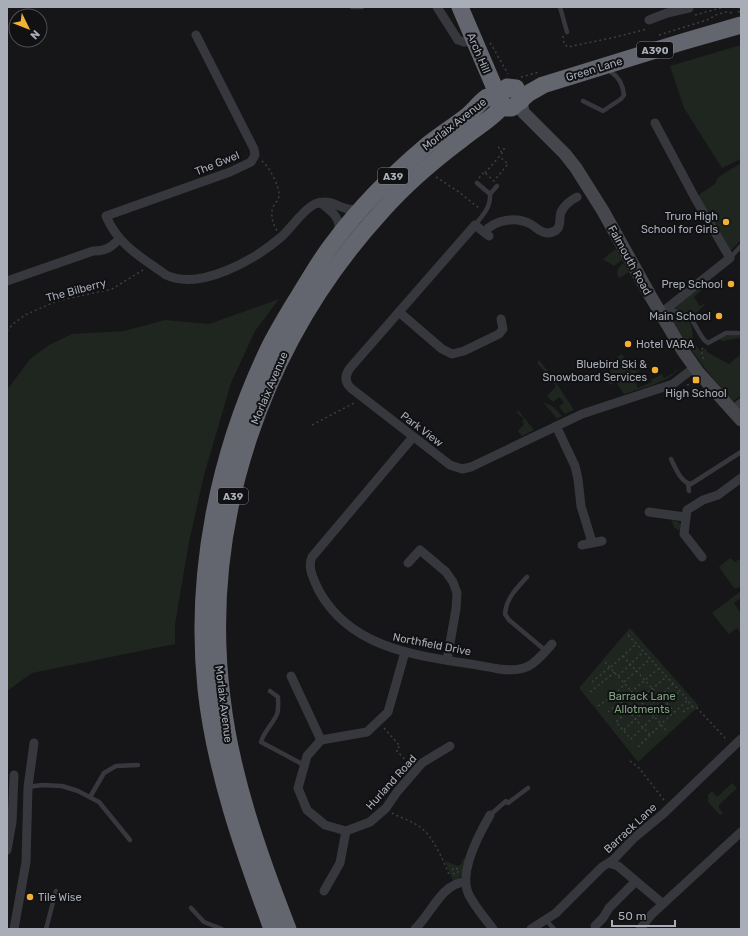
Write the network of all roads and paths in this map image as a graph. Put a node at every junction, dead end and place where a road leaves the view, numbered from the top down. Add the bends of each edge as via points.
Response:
1 (352, 7) edge
2 (362, 7) edge
3 (437, 7) edge
4 (460, 7) edge
5 (560, 7) edge
6 (739, 7) edge
7 (691, 8) edge
8 (666, 10) edge
9 (649, 20) dead end
10 (741, 25) edge
11 (567, 32) joint
12 (196, 35) dead end
13 (658, 35) dead end
14 (474, 41) junction
15 (568, 47) dead end
16 (610, 65) junction
17 (542, 72) dead end
18 (511, 76) dead end
19 (518, 77) dead end
20 (498, 98) junction
21 (521, 100) junction
22 (583, 101) dead end
23 (655, 123) dead end
24 (498, 147) dead end
25 (504, 147) dead end
26 (500, 155) junction
27 (259, 164) dead end
28 (485, 173) junction
29 (435, 177) dead end
30 (478, 181) joint
31 (497, 186) dead end
32 (490, 194) junction
33 (577, 197) dead end
34 (321, 203) junction
35 (365, 204) junction
36 (485, 213) junction
37 (475, 225) junction
38 (281, 236) junction
39 (119, 239) junction
40 (334, 241) junction
41 (741, 246) edge
42 (741, 254) edge
43 (732, 255) junction
44 (151, 264) junction
45 (7, 281) edge
46 (664, 310) junction
47 (399, 312) junction
48 (501, 319) dead end
49 (7, 331) edge
50 (738, 333) dead end
51 (706, 343) junction
52 (699, 364) junction
53 (699, 382) dead end
54 (681, 386) dead end
55 (363, 398) junction
56 (738, 411) edge
57 (414, 415) dead end
58 (312, 425) dead end
59 (407, 426) dead end
60 (556, 426) junction
61 (413, 437) junction
62 (741, 452) edge
63 (670, 459) dead end
64 (741, 478) edge
65 (688, 484) junction
66 (689, 491) dead end
67 (649, 512) dead end
68 (685, 517) junction
69 (602, 541) dead end
70 (592, 542) junction
71 (582, 545) dead end
72 (702, 557) dead end
73 (408, 563) dead end
74 (527, 577) dead end
75 (628, 636) dead end
76 (636, 644) junction
77 (549, 647) joint
78 (405, 652) junction
79 (644, 652) junction
80 (623, 656) junction
81 (650, 659) junction
82 (447, 660) junction
83 (605, 662) dead end
84 (631, 664) junction
85 (610, 667) junction
86 (659, 669) junction
87 (637, 671) junction
88 (615, 672) junction
89 (291, 676) dead end
90 (618, 676) junction
91 (666, 677) junction
92 (645, 680) junction
93 (592, 682) dead end
94 (625, 683) junction
95 (673, 684) junction
96 (653, 688) junction
97 (270, 691) dead end
98 (632, 691) junction
99 (680, 691) junction
100 (590, 692) dead end
101 (614, 695) junction
102 (659, 696) junction
103 (640, 700) junction
104 (620, 701) junction
105 (688, 701) junction
106 (667, 704) junction
107 (598, 706) dead end
108 (692, 706) junction
109 (647, 708) junction
110 (628, 710) junction
111 (608, 712) dead end
112 (675, 712) junction
113 (683, 712) dead end
114 (654, 717) junction
115 (635, 719) junction
116 (378, 722) junction
117 (661, 724) junction
118 (643, 728) junction
119 (624, 730) junction
120 (667, 731) dead end
121 (650, 736) junction
122 (741, 739) edge
123 (321, 740) junction
124 (34, 743) dead end
125 (450, 746) dead end
126 (733, 746) junction
127 (638, 747) dead end
128 (630, 761) dead end
129 (138, 765) dead end
130 (304, 765) junction
131 (415, 771) junction
132 (10, 774) edge
133 (28, 787) junction
134 (528, 788) dead end
135 (90, 797) junction
136 (670, 807) junction
137 (386, 808) junction
138 (490, 815) joint
139 (9, 824) edge
140 (346, 831) junction
141 (741, 832) edge
142 (130, 840) dead end
143 (7, 850) edge
144 (609, 863) junction
145 (465, 882) junction
146 (635, 882) junction
147 (454, 884) junction
148 (56, 891) dead end
149 (324, 891) dead end
150 (262, 902) junction
151 (663, 904) junction
152 (191, 908) dead end
153 (546, 920) junction
154 (595, 926) dead end
155 (14, 929) edge
156 (46, 929) edge
157 (222, 929) edge
158 (268, 929) edge
159 (272, 929) edge
160 (288, 929) edge
161 (415, 929) edge
162 (493, 929) edge
163 (531, 929) edge
164 (554, 929) edge
165 (640, 929) edge

1 - 2 lane
3 - 14 street via 458,40
4 - 14 highway, Arch Hill
5 - 11 lane
6 - 13 path via 740,11 718,14 707,20
7 - 8 street
8 - 9 street
10 - 16 highway, Green Lane / A390
11 - 15 path via 562,33 564,44
12 - 39 street, The Gwel via 255,155 251,162 230,172 106,216
14 - 18 path via 486,39
14 - 20 highway, Arch Hill
16 - 21 highway, Green Lane / A390 via 542,85
16 - 22 lane via 611,72 617,76 624,90 624,95 602,111
17 - 19 path
20 - 21 highway via 507,87 516,88
20 - 35 highway, Morlaix Avenue / A39 via 484,99 421,151
20 - 160 highway, Morlaix Avenue / A39 via 498,111 408,184 368,227 331,273 302,319 276,370 249,436 236,479 218,595 222,697 240,789
21 - 46 street, Falmouth Road via 523,112 576,168
23 - 43 street via 695,198
24 - 26 path
25 - 26 path
26 - 28 path
26 - 28 path via 508,164 494,181
27 - 38 path via 261,161 267,165 278,190 272,216 276,230
28 - 30 path
29 - 36 path
30 - 32 lane
31 - 32 lane
32 - 36 lane
33 - 37 street via 562,210 560,224 548,233 527,222 511,220 493,224 487,234
34 - 35 street via 332,202 351,210 361,208
34 - 38 street, The Gwel via 313,205
34 - 40 street via 338,220 339,232
35 - 40 highway, Morlaix Avenue / A39
36 - 37 lane
37 - 47 street, Park View
38 - 44 street, The Gwel via 241,264 216,275 187,280 174,279
39 - 44 street, The Gwel
39 - 45 street via 103,251 93,251
40 - 150 highway, Morlaix Avenue / A39 via 268,350 248,397 218,494 205,581 204,664 216,748 229,802
41 - 43 lane
42 - 43 lane
43 - 46 street
44 - 49 path, The Bilberry via 112,289 57,301 25,315
46 - 51 lane via 690,318
46 - 52 street, Falmouth Road via 683,351
47 - 48 street via 442,349 452,354 499,334 503,329
47 - 55 street, Park View via 346,373 348,385
50 - 51 lane via 726,333
51 - 52 path via 701,350
52 - 56 street, Falmouth Road
52 - 60 street, Park View via 673,384 582,414
53 - 54 path
55 - 58 path
55 - 61 street, Park View
57 - 59 path
60 - 61 street, Park View via 462,470 450,465
60 - 70 street via 575,466 580,506
61 - 78 street, Northfield Drive via 317,549 310,564 321,594 342,619 370,640
62 - 65 lane
63 - 65 lane
64 - 68 street via 718,495 703,500 687,510
65 - 66 lane
67 - 68 street
68 - 72 street via 684,534
69 - 70 street
70 - 71 street
73 - 82 street via 420,550 446,572 455,588 457,604
74 - 77 lane via 506,603 505,614 509,620
75 - 76 path
76 - 79 path
76 - 80 path
77 - 82 street, Northfield Drive via 529,666 514,671
78 - 82 street, Northfield Drive
78 - 116 street via 388,712
79 - 81 path
79 - 84 path
80 - 84 path
80 - 85 path
81 - 86 path
81 - 87 path
83 - 85 path
84 - 87 path
84 - 90 path
85 - 88 path
85 - 93 path
86 - 91 path
86 - 92 path
87 - 92 path
87 - 94 path
88 - 90 path
88 - 100 path
89 - 123 street
90 - 94 path
91 - 95 path
91 - 96 path
92 - 96 path
92 - 98 path
94 - 98 path
94 - 101 path
95 - 99 path
95 - 102 path
96 - 102 path
96 - 103 path
97 - 130 lane via 278,698 278,712 263,734 261,742
98 - 103 path
98 - 104 path
99 - 105 path
99 - 106 path
101 - 104 path
101 - 107 path
102 - 109 path
103 - 109 path
103 - 110 path
104 - 110 path
104 - 111 path
105 - 108 path
105 - 112 path
106 - 112 path
106 - 114 path
108 - 113 path
108 - 126 path via 699,710
109 - 114 path
109 - 115 path
110 - 115 path
110 - 119 path via 616,722
112 - 117 path
114 - 117 path
114 - 118 path
115 - 118 path
115 - 119 path
116 - 123 street via 367,732
116 - 131 path via 400,746 396,750
117 - 120 path
117 - 121 path
118 - 119 path via 631,739
118 - 121 path
121 - 127 path
122 - 126 street, Barrack Lane
123 - 130 street via 307,756
124 - 133 street
125 - 131 street, Hurland Road via 422,763
126 - 136 street, Barrack Lane
128 - 136 path via 639,768
129 - 135 lane via 116,766 104,773
130 - 140 street via 298,788 307,810 325,825
131 - 137 street, Hurland Road
132 - 139 street
133 - 135 lane via 62,786
133 - 155 street via 26,862
134 - 138 lane via 508,803 506,801
135 - 142 lane via 99,802
136 - 144 street, Barrack Lane via 635,836
137 - 140 street, Hurland Road via 370,822
137 - 147 path via 423,829 441,855
138 - 145 street via 469,860
139 - 143 street
140 - 149 street via 340,863
141 - 151 street
144 - 146 street via 618,866
144 - 153 street, Barrack Lane
145 - 147 street
145 - 162 street via 471,899
146 - 151 street
146 - 154 street
147 - 161 street via 445,890
148 - 156 lane
150 - 158 street
150 - 159 highway, Morlaix Avenue / A39
151 - 165 street
152 - 157 lane via 204,922
153 - 163 street, Barrack Lane
153 - 164 lane

